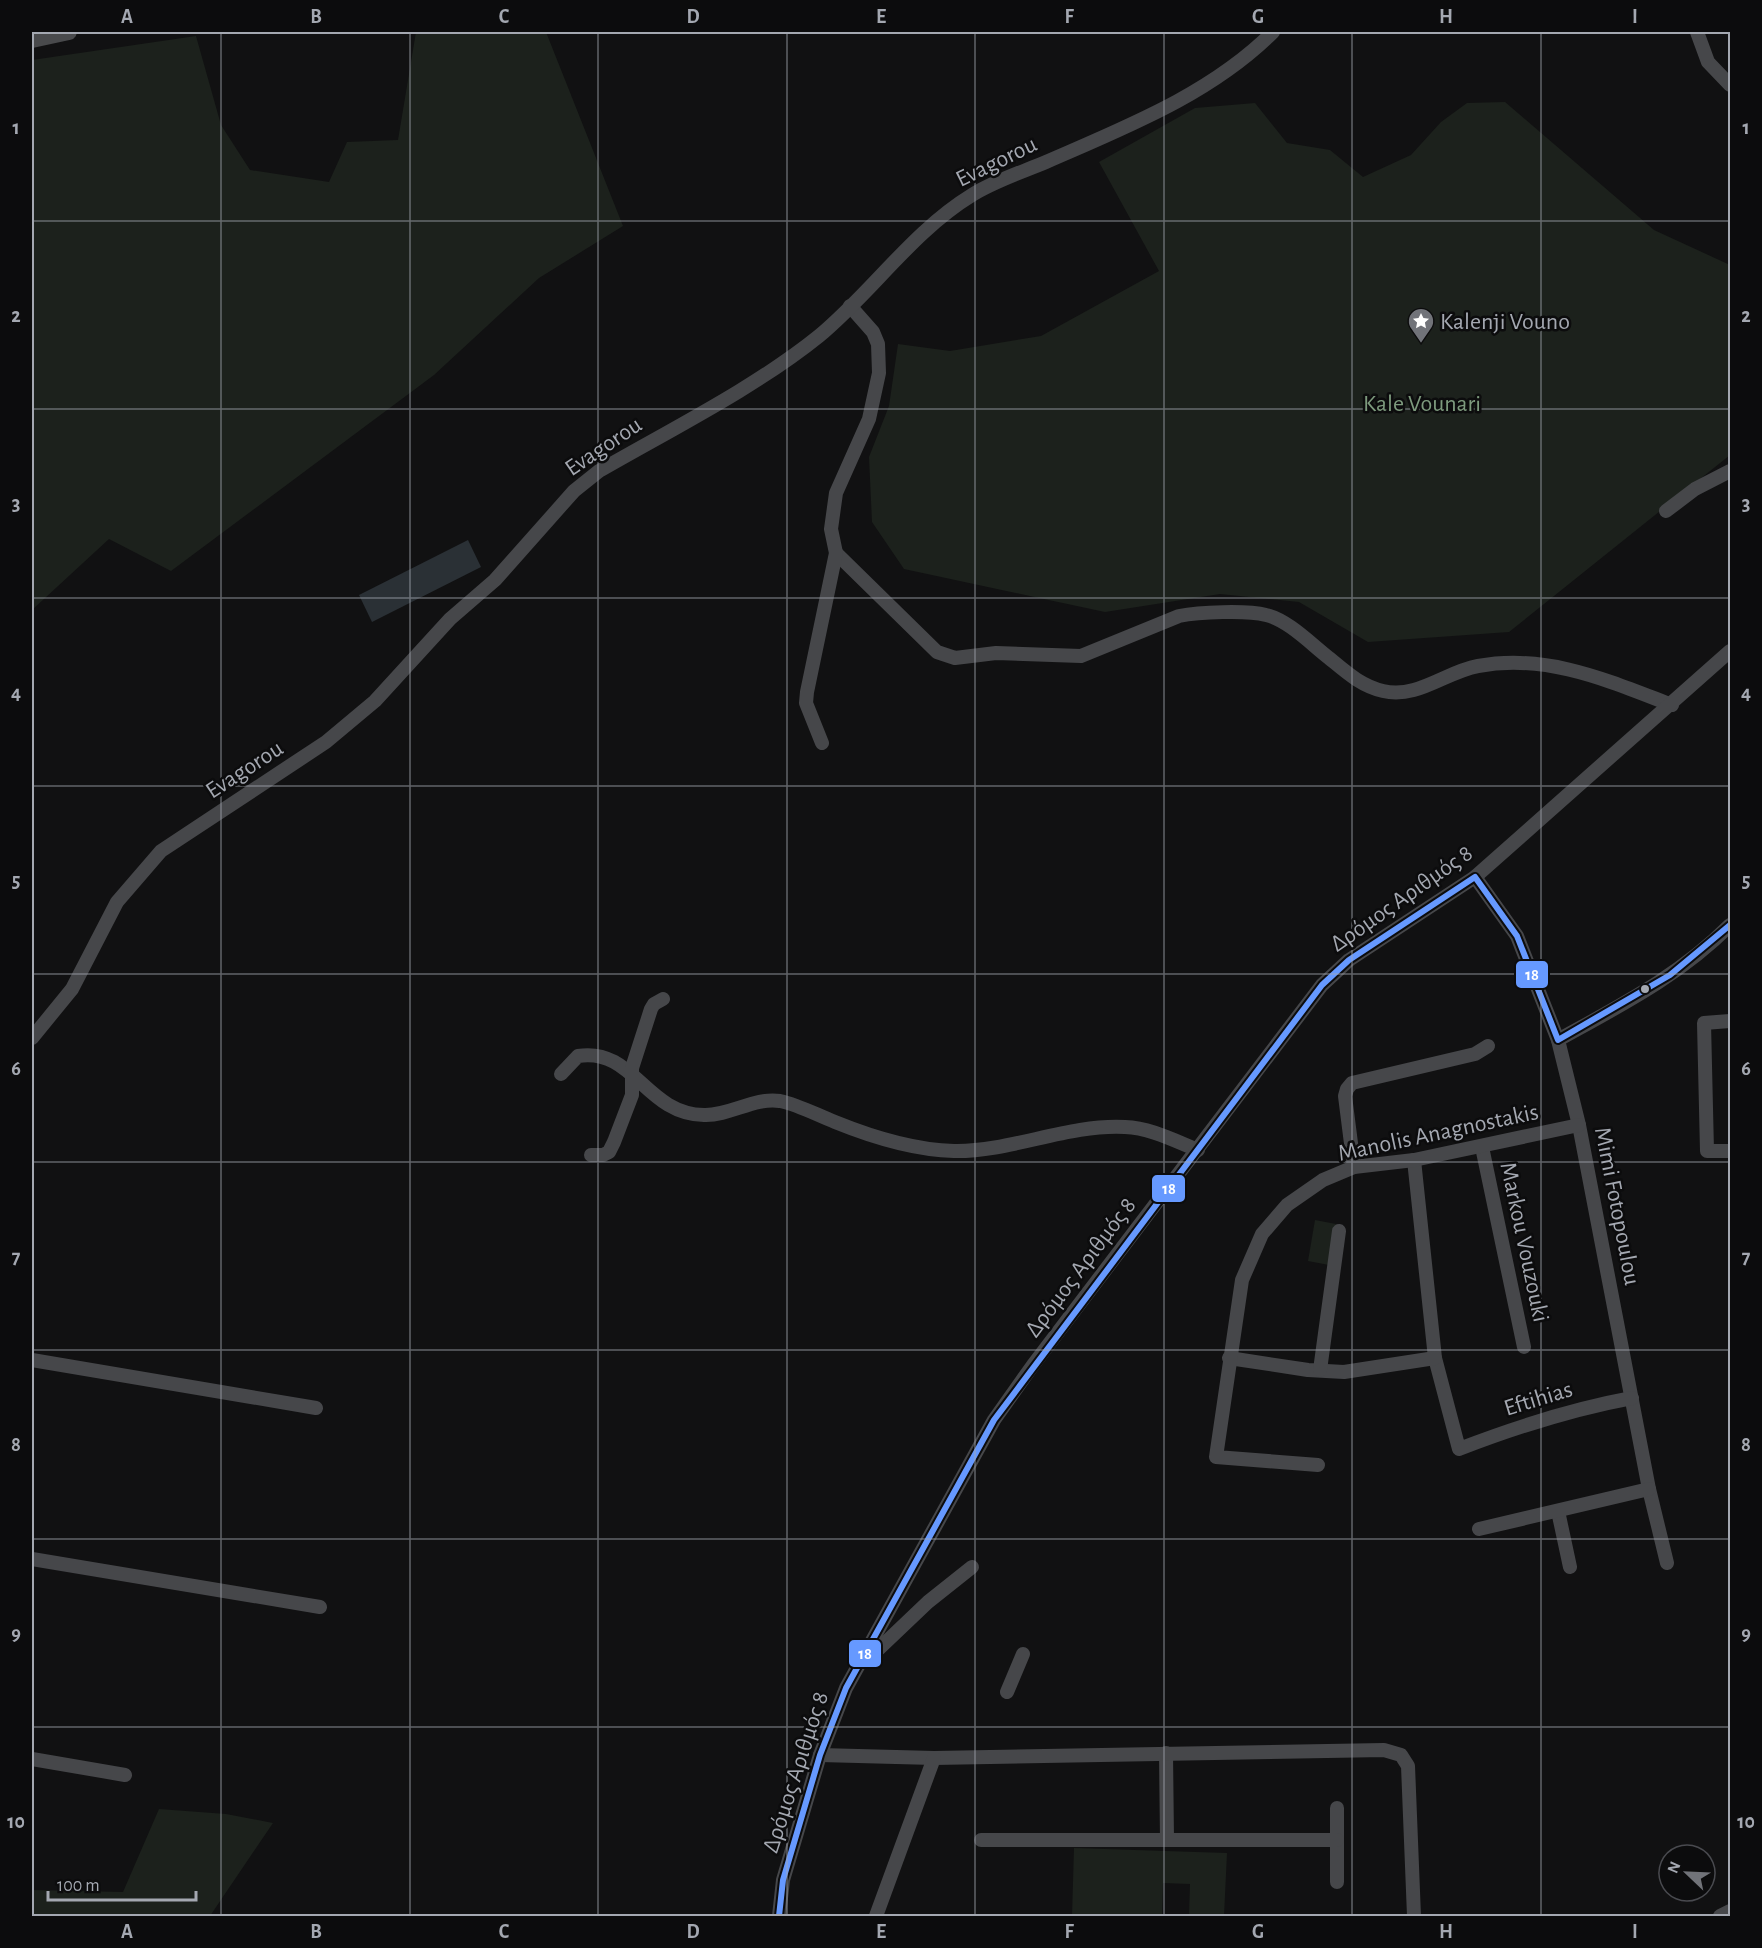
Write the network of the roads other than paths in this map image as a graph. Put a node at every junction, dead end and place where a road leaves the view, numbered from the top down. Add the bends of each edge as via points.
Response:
1 (69, 32) edge
2 (1273, 32) edge
3 (1697, 32) edge
4 (32, 40) edge
5 (1731, 85) edge
6 (849, 306) junction
7 (1729, 475) edge
8 (1666, 511) dead end
9 (836, 553) junction
10 (1731, 651) edge
11 (1672, 705) junction
12 (822, 743) dead end
13 (1475, 877) junction
14 (1731, 925) edge
15 (663, 999) dead end
16 (1731, 1021) edge
17 (32, 1038) edge
18 (1558, 1040) junction
19 (1488, 1046) dead end
20 (632, 1073) junction
21 (561, 1074) dead end
22 (1579, 1125) junction
23 (1482, 1146) junction
24 (1198, 1150) junction
25 (1731, 1151) edge
26 (591, 1155) dead end
27 (1414, 1160) junction
28 (1354, 1167) junction
29 (1339, 1231) dead end
30 (1524, 1347) dead end
31 (1229, 1358) junction
32 (1435, 1358) junction
33 (32, 1360) edge
34 (1320, 1370) junction
35 (1632, 1398) junction
36 (316, 1408) dead end
37 (1318, 1466) dead end
38 (1649, 1490) junction
39 (1558, 1511) junction
40 (1479, 1529) dead end
41 (32, 1559) edge
42 (1666, 1563) dead end
43 (972, 1567) dead end
44 (1570, 1567) dead end
45 (320, 1607) dead end
46 (1023, 1654) dead end
47 (859, 1664) junction
48 (1008, 1692) dead end
49 (1166, 1753) junction
50 (820, 1755) junction
51 (934, 1758) junction
52 (32, 1759) edge
53 (124, 1774) dead end
54 (1337, 1808) dead end
55 (1167, 1839) junction
56 (981, 1840) dead end
57 (1337, 1840) junction
58 (1337, 1882) dead end
59 (1731, 1911) edge
60 (779, 1917) edge
61 (876, 1917) edge
62 (1414, 1917) edge
63 (1720, 1917) edge

1 - 4 main road
2 - 6 street, Evagorou via 1211,81 1148,117 973,194 941,217
3 - 5 street via 1708,62
6 - 9 street via 873,332 878,344 879,373 869,418 836,493 831,529
6 - 17 street, Evagorou via 820,335 776,368 599,471 574,491 495,580 450,619 375,701 326,742 160,851 117,902 72,989
7 - 8 street via 1695,489
9 - 11 street via 937,652 948,658 996,653 1080,656 1179,616 1265,614 1307,640 1356,680 1397,694 1476,666 1551,664 1573,668
9 - 12 street via 806,702
10 - 11 street, Δρόμος Αριθμός 8
11 - 13 street, Δρόμος Αριθμός 8
13 - 18 street, Mimi Fotopoulou via 1517,936
13 - 24 street, Δρόμος Αριθμός 8 via 1349,960 1322,985
14 - 18 street via 1655,987
15 - 20 street via 651,1010
16 - 25 street via 1704,1023 1707,1151
18 - 22 street, Mimi Fotopoulou
19 - 28 street via 1475,1054 1352,1083 1345,1096
20 - 21 street via 621,1064 586,1055 578,1056
20 - 24 street via 653,1096 687,1113 721,1114 755,1103 777,1101 874,1136 933,1149 975,1150 1090,1128 1125,1127 1154,1132
20 - 26 street via 632,1095 609,1152
22 - 23 street, Manolis Anagnostakis
22 - 35 street, Mimi Fotopoulou
23 - 27 street, Manolis Anagnostakis
23 - 30 street, Markou Vouzouki
24 - 47 street, Δρόμος Αριθμός 8 via 994,1420
27 - 28 street, Manolis Anagnostakis
27 - 32 street
28 - 31 street, Manolis Anagnostakis via 1323,1180 1287,1205 1262,1234 1242,1280
29 - 34 street
31 - 34 street
31 - 37 street, Manolis Anagnostakis via 1216,1456
32 - 34 street via 1344,1372
32 - 35 street, Eftihias via 1459,1449 1526,1423
33 - 36 street
35 - 38 street, Mimi Fotopoulou
38 - 39 street
38 - 42 street, Mimi Fotopoulou
39 - 40 street
39 - 44 street
41 - 45 street
43 - 47 street
46 - 48 street
47 - 50 street, Δρόμος Αριθμός 8
49 - 51 street
49 - 55 street
49 - 62 street via 1384,1750 1401,1755 1408,1766
50 - 51 street
50 - 60 street, Δρόμος Αριθμός 8 via 783,1880
51 - 61 street
52 - 53 street
54 - 57 street
55 - 56 street
55 - 57 street
57 - 58 street
59 - 63 street

